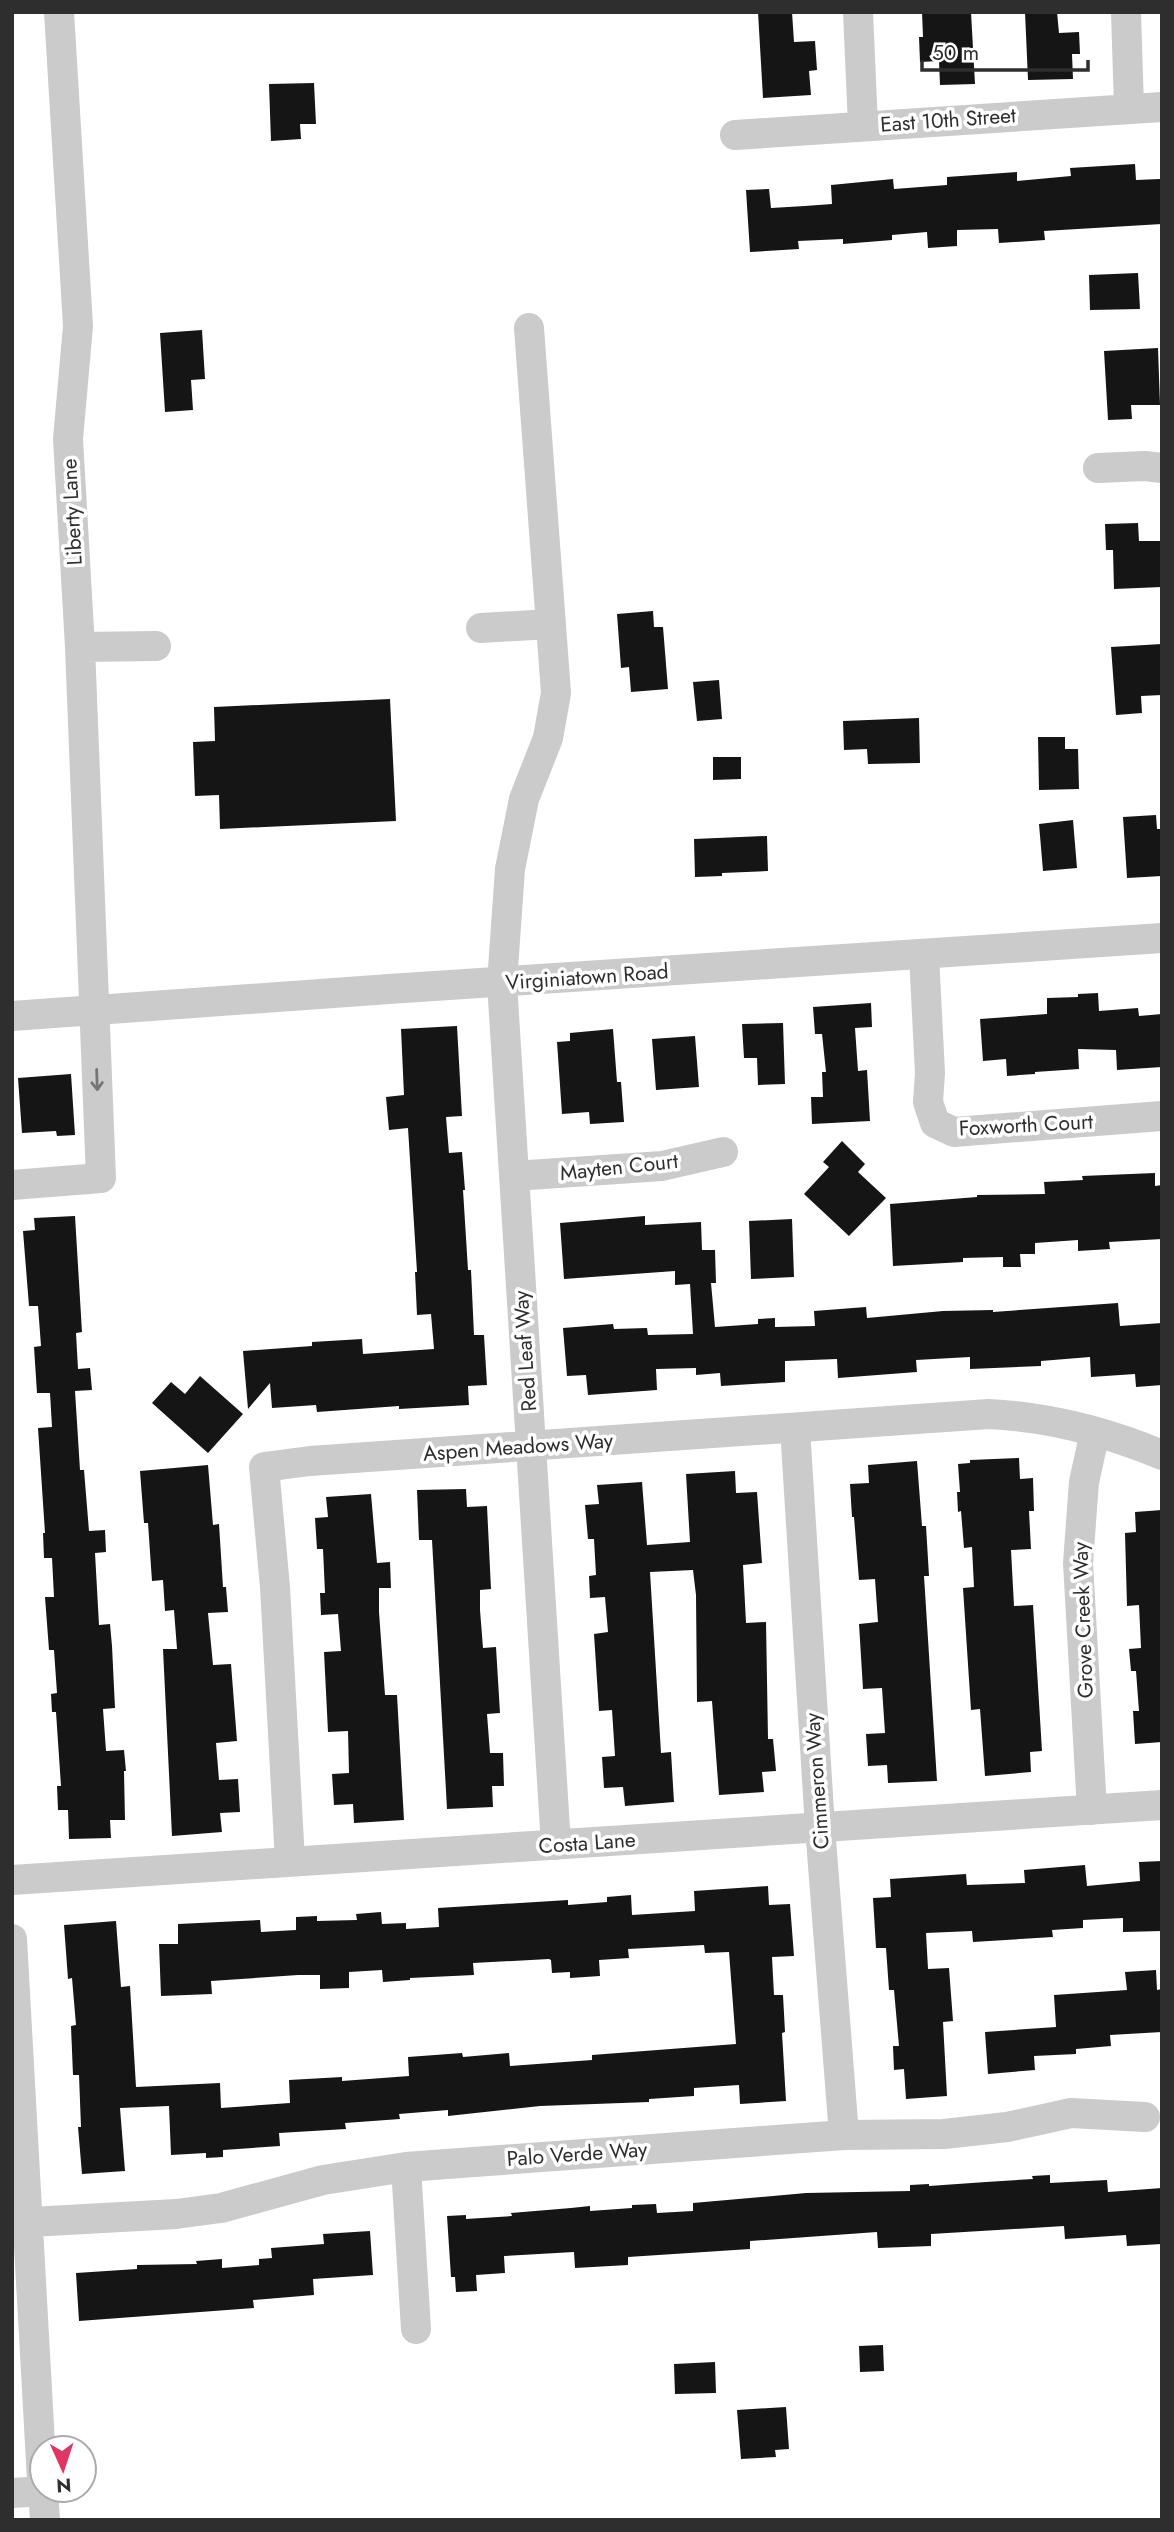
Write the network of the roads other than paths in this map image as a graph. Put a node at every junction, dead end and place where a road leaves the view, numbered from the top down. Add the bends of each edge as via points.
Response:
1 (59, 12) edge
2 (858, 12) edge
3 (1126, 12) edge
4 (1162, 107) edge
5 (1129, 108) junction
6 (863, 126) junction
7 (735, 135) dead end
8 (529, 328) dead end
9 (1098, 468) dead end
10 (1162, 468) edge
11 (551, 624) junction
12 (481, 628) dead end
13 (156, 646) dead end
14 (80, 647) junction
15 (1162, 938) edge
16 (924, 955) junction
17 (502, 983) junction
18 (95, 1011) junction
19 (12, 1016) edge
20 (1162, 1116) edge
21 (723, 1152) dead end
22 (514, 1176) junction
23 (12, 1185) edge
24 (795, 1428) junction
25 (1096, 1432) junction
26 (531, 1447) junction
27 (1162, 1455) edge
28 (1162, 1805) edge
29 (1092, 1810) junction
30 (820, 1828) junction
31 (556, 1845) junction
32 (290, 1861) junction
33 (12, 1880) edge
34 (12, 1939) edge
35 (1145, 2117) dead end
36 (844, 2135) junction
37 (406, 2167) junction
38 (20, 2222) edge
39 (416, 2329) dead end
40 (38, 2434) edge

1 - 14 street, Liberty Lane via 78,326 68,439
2 - 6 street
3 - 5 street
4 - 5 street, East 10th Street
5 - 6 street, East 10th Street
6 - 7 street, East 10th Street
8 - 11 street, Red Leaf Way
9 - 10 street
11 - 12 street
11 - 17 street, Red Leaf Way via 556,693 548,738 524,799 510,869
13 - 14 street
14 - 18 street, Liberty Lane
15 - 16 street, Virginiatown Road
16 - 17 street, Virginiatown Road
16 - 20 street, Foxworth Court via 928,1102 935,1123 954,1132
17 - 18 street, Virginiatown Road
17 - 22 street, Red Leaf Way
18 - 19 street, Virginiatown Road
18 -> 23 street, Liberty Lane via 101,1178
21 - 22 street, Mayten Court via 662,1166
22 - 26 street, Red Leaf Way
24 - 25 street, Aspen Meadows Way via 989,1414 1023,1415
24 - 26 street, Aspen Meadows Way
24 - 30 street, Cimmeron Way
25 - 27 street, Aspen Meadows Way
25 - 29 street, Grove Creek Way via 1082,1493 1078,1563
26 - 31 street, Red Leaf Way
26 - 32 street, Aspen Meadows Way via 264,1467
28 - 29 street, Costa Lane
29 - 30 street, Costa Lane
30 - 31 street, Costa Lane
30 - 36 street, Cimmeron Way
31 - 32 street, Costa Lane
32 - 33 street, Costa Lane
34 - 38 street
35 - 36 street, Palo Verde Way via 1071,2113 944,2134
36 - 37 street, Palo Verde Way
37 - 38 street, Palo Verde Way via 323,2179 221,2208
37 - 39 street
38 - 40 street

